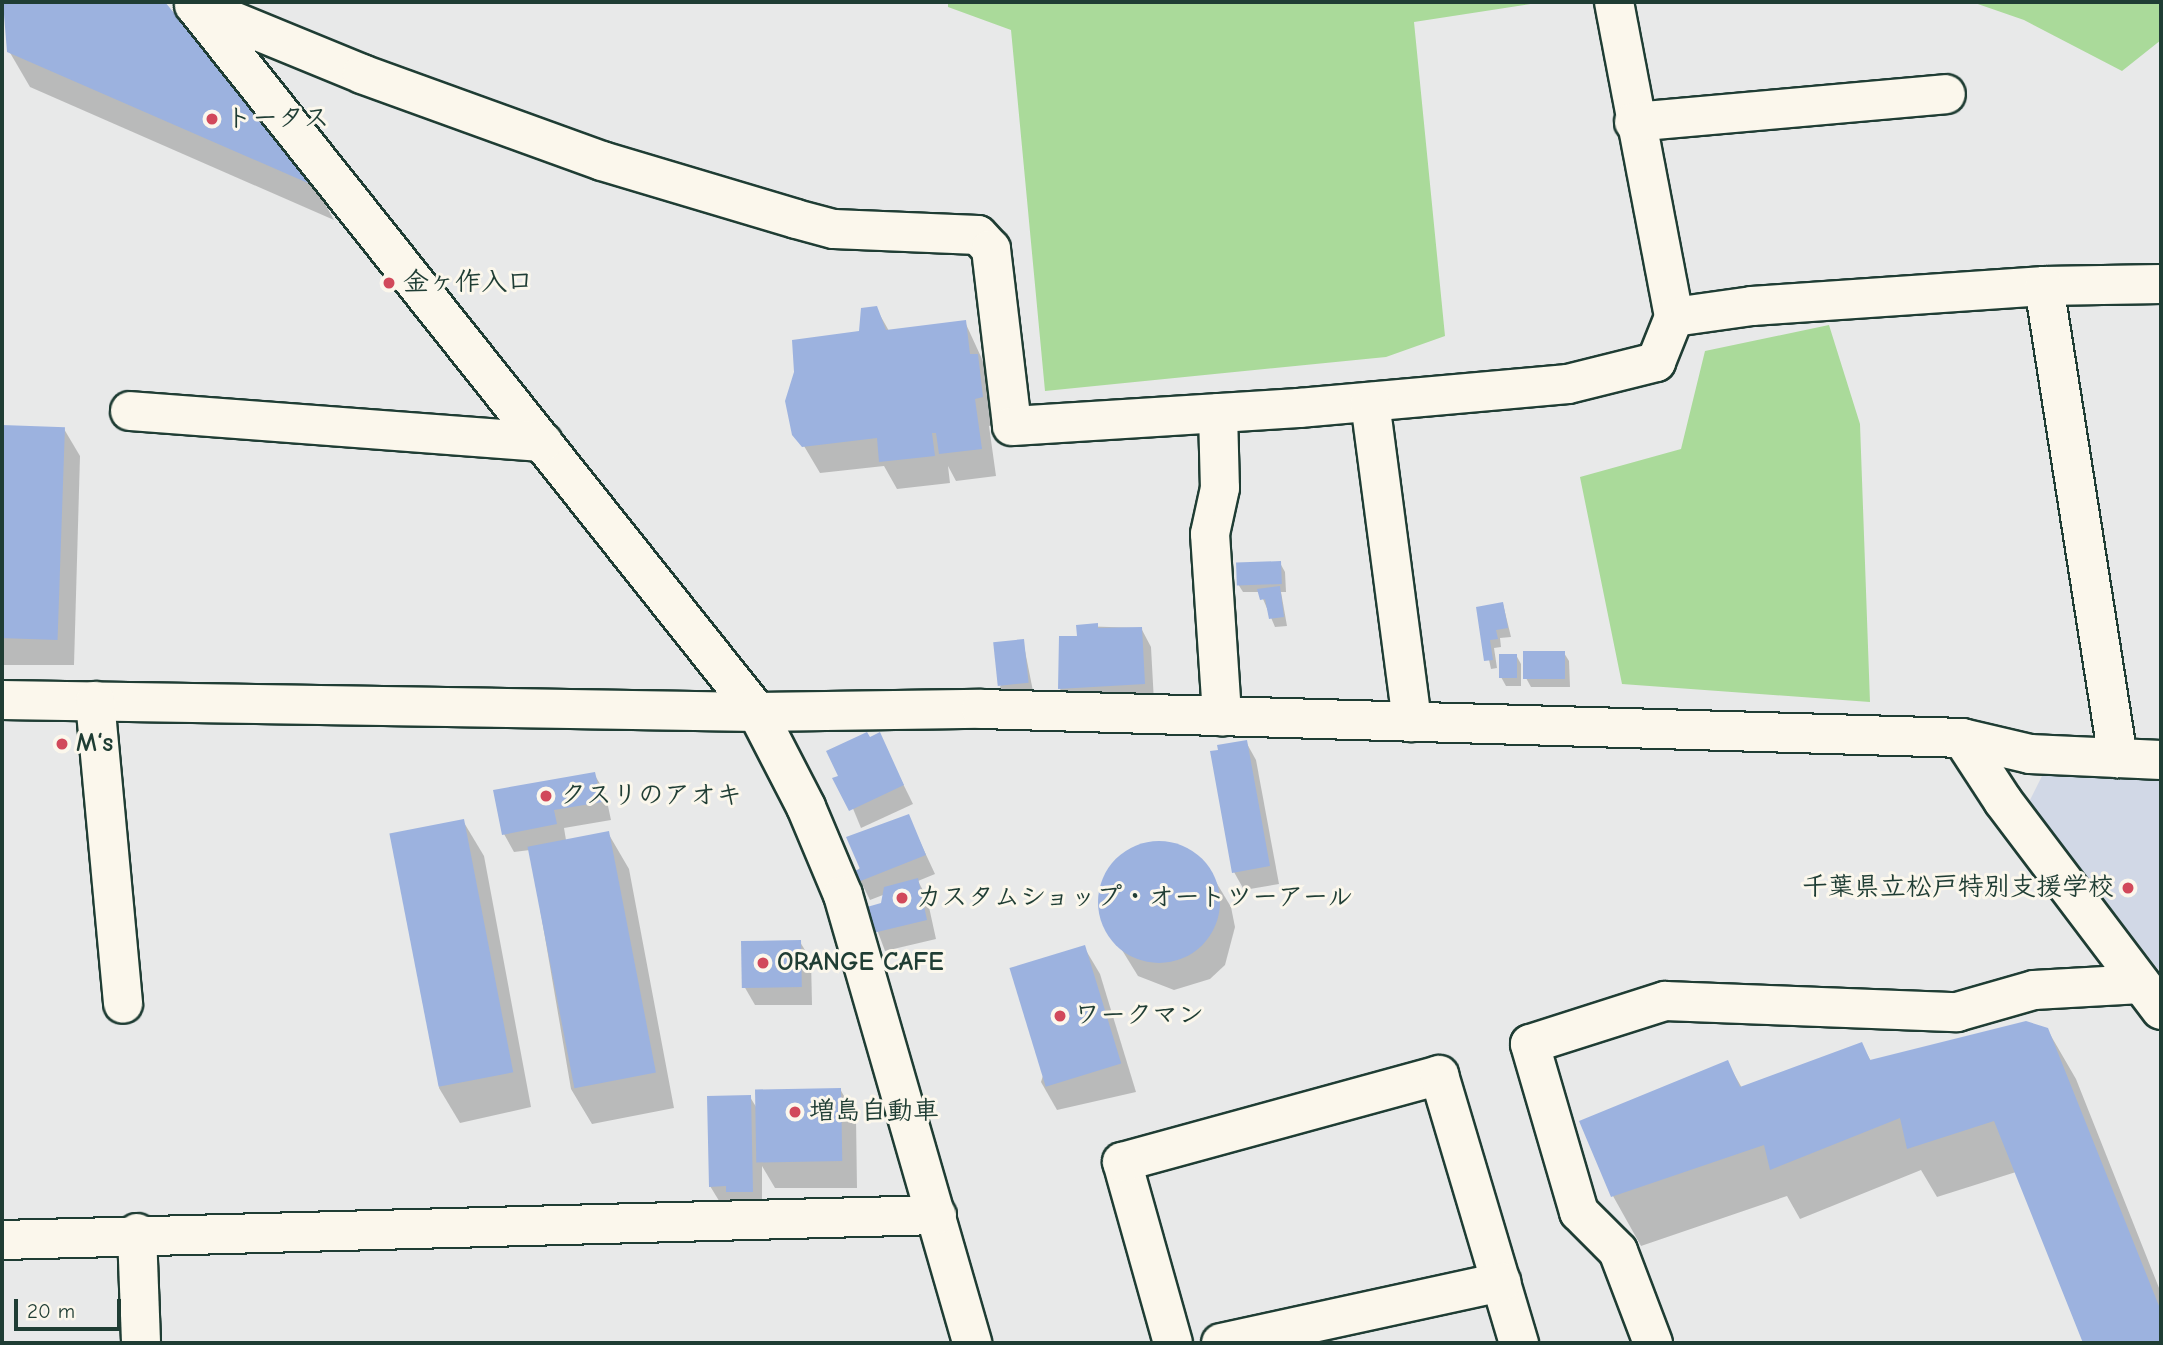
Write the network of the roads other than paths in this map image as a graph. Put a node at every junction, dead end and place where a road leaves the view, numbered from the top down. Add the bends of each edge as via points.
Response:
1 (1614, 2) edge
2 (193, 3) edge
3 (1946, 94) dead end
4 (1634, 122) junction
5 (2161, 284) edge
6 (2044, 286) junction
7 (1674, 317) junction
8 (1370, 402) junction
9 (130, 411) dead end
10 (1218, 413) junction
11 (543, 442) junction
12 (2, 700) edge
13 (95, 701) junction
14 (757, 712) junction
15 (1222, 717) junction
16 (1412, 722) junction
17 (1962, 738) junction
18 (2118, 758) junction
19 (2161, 760) edge
20 (2151, 997) edge
21 (123, 1004) dead end
22 (937, 1215) junction
23 (137, 1233) junction
24 (2, 1240) edge
25 (1501, 1282) junction
26 (141, 1343) edge
27 (972, 1343) edge
28 (1172, 1343) edge
29 (1221, 1343) edge
30 (1520, 1343) edge
31 (1653, 1343) edge

1 - 4 street
2 - 10 street via 362,74 603,161 796,219 834,229 978,235 991,249 1012,426
2 - 11 street
3 - 4 street
4 - 7 street
5 - 6 street
6 - 7 street via 1752,306
6 - 18 street
7 - 8 street via 1657,362 1568,384
8 - 10 street
8 - 16 street
9 - 11 street
10 - 15 street via 1220,488 1210,534
11 - 14 street
12 - 13 street
13 - 14 street
13 - 21 street
14 - 15 street via 981,709
14 - 22 street via 806,807 843,895
15 - 16 street
16 - 17 street
17 - 18 street via 2030,754
17 - 20 street via 2003,801
18 - 19 street
20 - 31 street via 2034,990 1957,1012 1665,1001 1530,1044 1580,1212 1618,1251
22 - 23 street
22 - 27 street
23 - 24 street
23 - 26 street
25 - 28 street via 1439,1075 1122,1163
25 - 29 street
25 - 30 street

